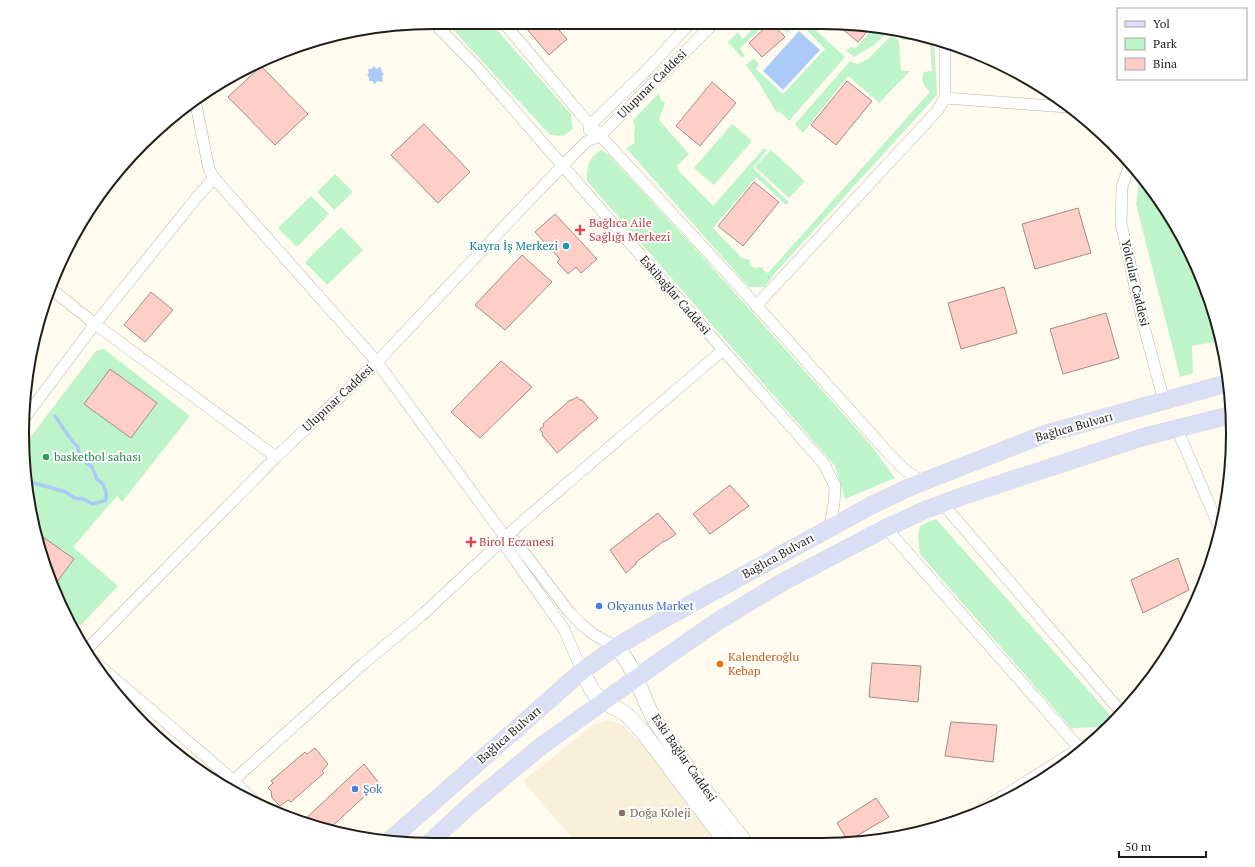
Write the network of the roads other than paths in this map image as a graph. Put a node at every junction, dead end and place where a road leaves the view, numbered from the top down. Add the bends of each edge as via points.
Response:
1 (440, 29) edge
2 (509, 29) edge
3 (684, 29) edge
4 (708, 29) edge
5 (945, 48) edge
6 (944, 98) junction
7 (196, 106) edge
8 (1059, 106) edge
9 (591, 124) junction
10 (601, 135) junction
11 (586, 142) junction
12 (562, 166) junction
13 (1128, 170) edge
14 (214, 178) junction
15 (55, 292) edge
16 (756, 306) junction
17 (95, 324) junction
18 (723, 350) junction
19 (377, 362) junction
20 (1223, 384) edge
21 (1164, 401) junction
22 (30, 411) edge
23 (1225, 416) edge
24 (1176, 429) junction
25 (276, 458) junction
26 (919, 483) junction
27 (942, 504) junction
28 (1216, 520) edge
29 (886, 528) junction
30 (829, 529) junction
31 (505, 537) junction
32 (90, 646) edge
33 (616, 647) junction
34 (582, 671) junction
35 (110, 676) edge
36 (636, 678) junction
37 (604, 702) junction
38 (1118, 709) edge
39 (1081, 744) edge
40 (1036, 776) edge
41 (228, 782) edge
42 (230, 784) edge
43 (1021, 785) edge
44 (395, 836) edge
45 (434, 838) edge
46 (723, 838) edge
47 (742, 838) edge

1 - 12 street, Eskibağlar Caddesi via 475,65
2 - 9 street
3 - 9 street, Ulupınar Caddesi
4 - 10 street, Ulupınar Caddesi
5 - 6 street
6 - 8 street
6 - 16 street via 937,111
7 - 14 street via 209,169
9 - 10 street
9 - 11 street, Ulupınar Caddesi
10 - 11 street, Ulupınar Caddesi
10 - 16 street
11 - 12 street, Ulupınar Caddesi
12 - 18 street, Eskibağlar Caddesi
12 - 19 street, Ulupınar Caddesi
13 - 21 street, Yolcular Caddesi via 1122,187 1121,223 1143,323
14 - 17 street
14 - 19 street
15 - 17 street
16 - 26 street via 890,455
17 - 22 street
17 - 25 street
18 - 30 street, Eskibağlar Caddesi via 824,464 835,486
18 - 31 street
19 - 25 street, Ulupınar Caddesi
19 - 31 street
20 - 21 main road, Bağlıca Bulvarı
21 - 26 main road, Bağlıca Bulvarı via 1045,434
23 - 24 main road
24 - 27 main road via 1142,437
24 - 28 street
25 - 32 street, Ulupınar Caddesi
26 - 30 main road, Bağlıca Bulvarı
27 - 29 main road
27 - 38 street
29 - 36 main road via 781,583 718,621
29 - 39 street
30 - 33 main road, Bağlıca Bulvarı
31 - 33 street via 515,541 582,625
31 - 34 street via 506,547 564,629
31 - 42 street via 422,615 363,664
33 - 34 main road, Bağlıca Bulvarı
33 - 36 street, Eski Bağlar Caddesi via 624,655
34 - 37 street via 592,690
34 - 44 main road, Bağlıca Bulvarı
35 - 41 street
36 - 37 main road
36 - 47 street, Eski Bağlar Caddesi via 656,722
37 - 45 main road via 540,747
37 - 46 street via 625,713 640,728
40 - 43 street

